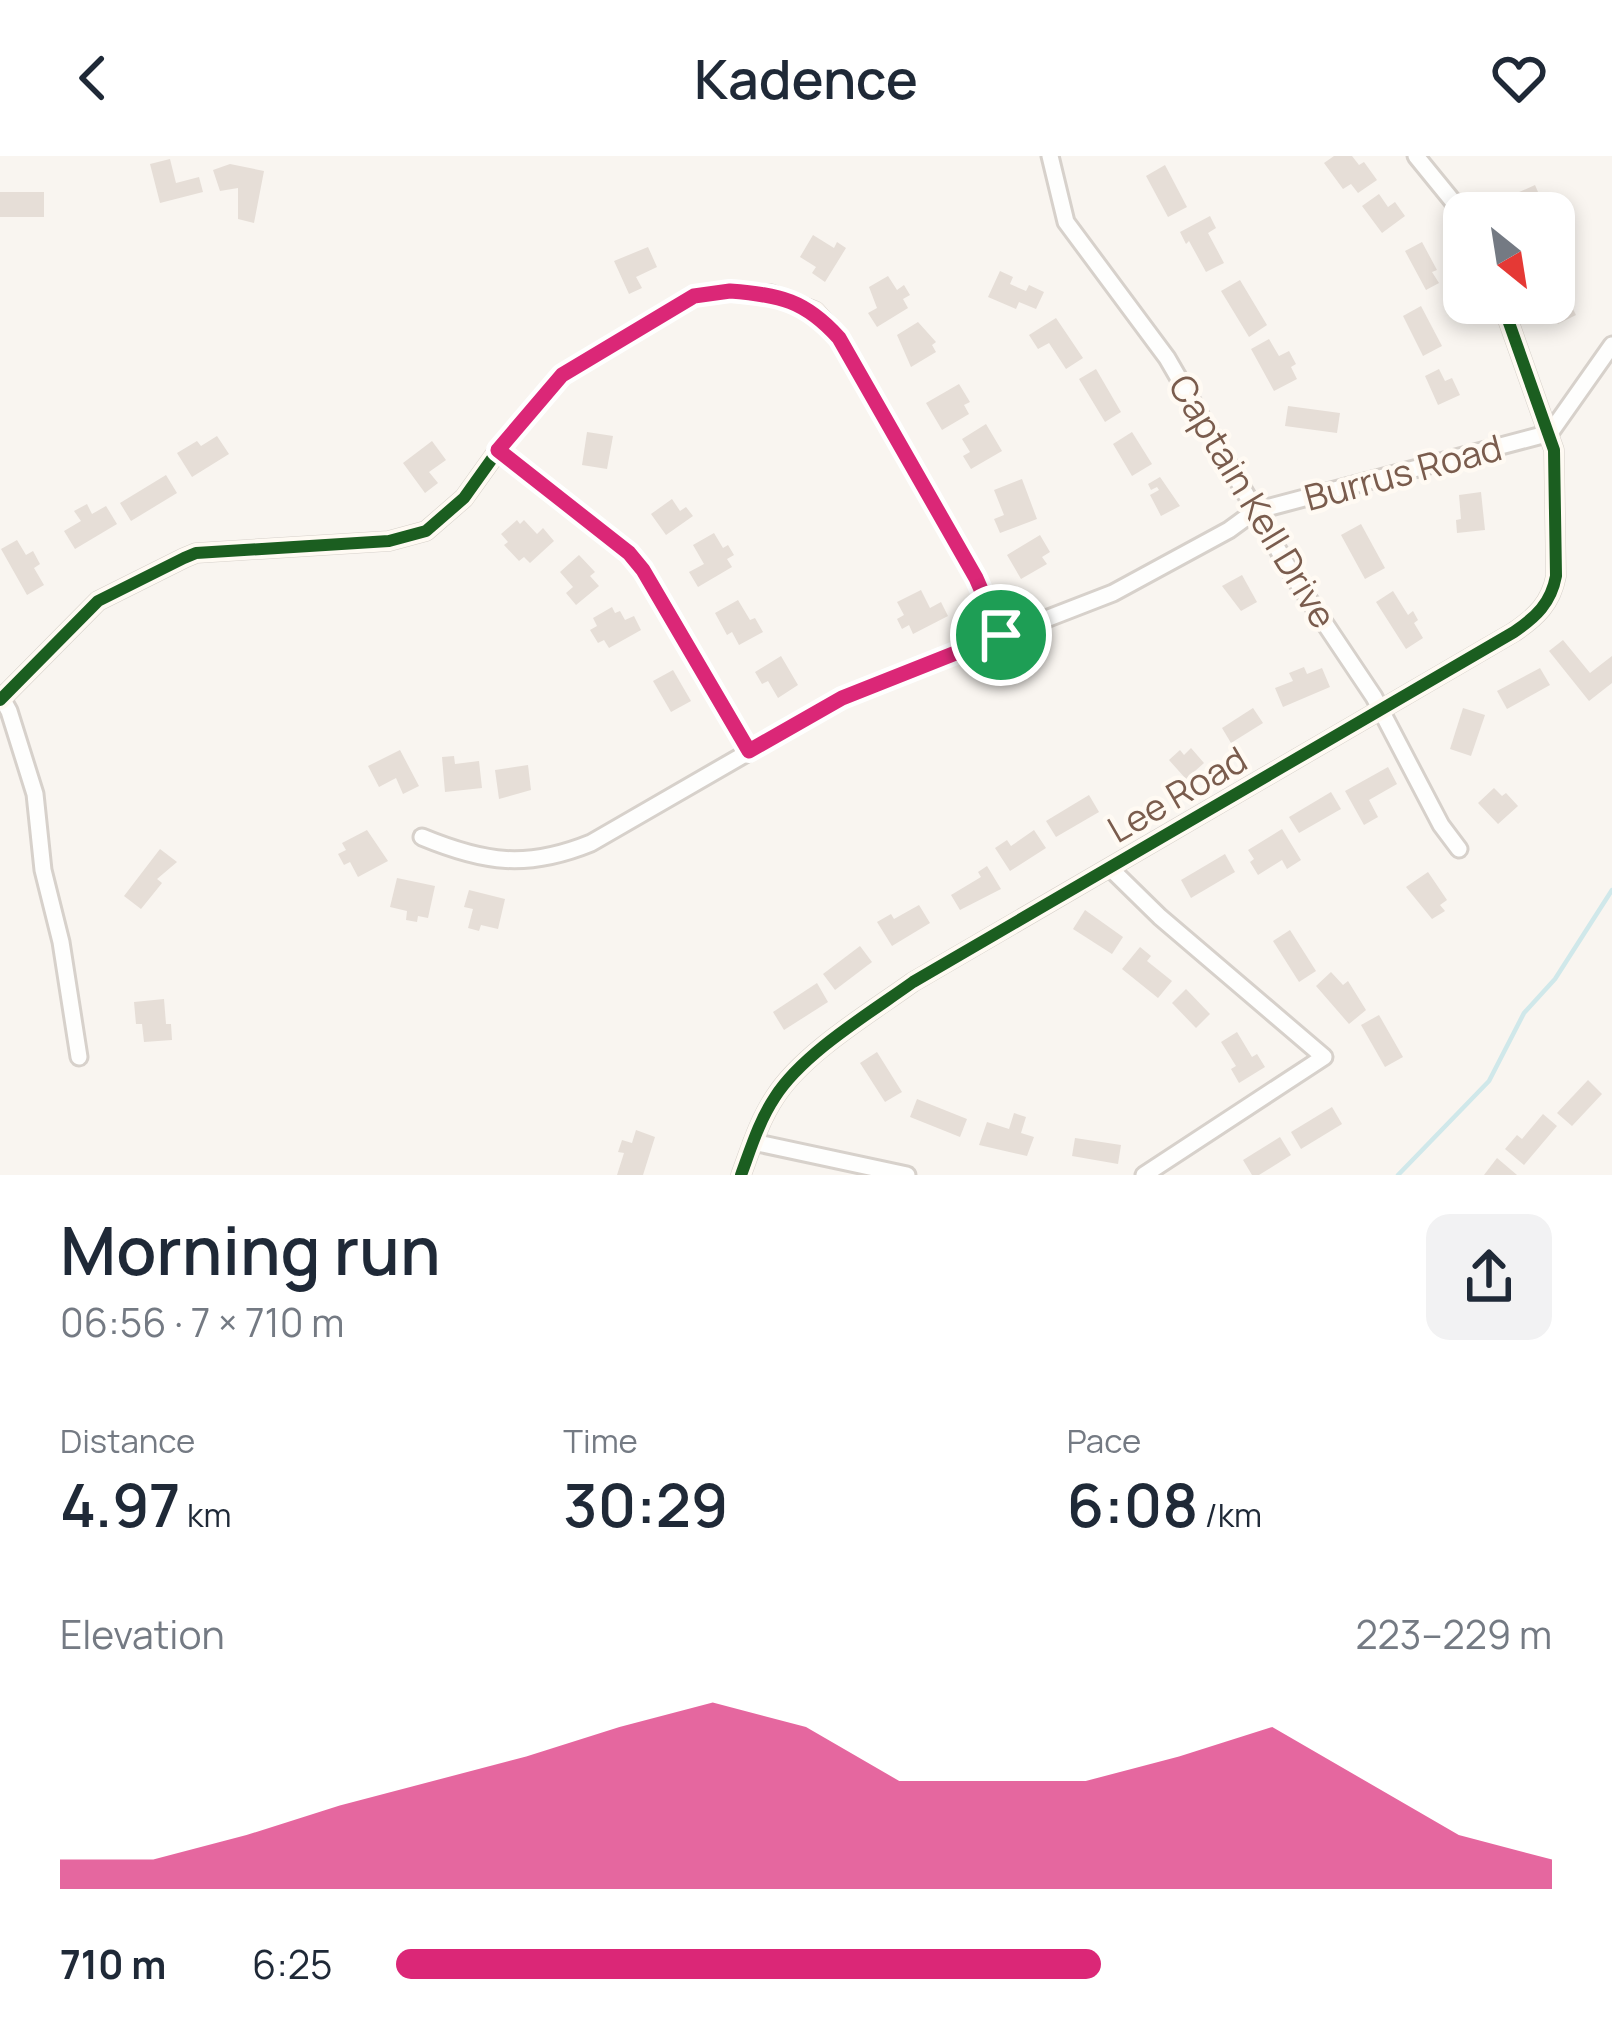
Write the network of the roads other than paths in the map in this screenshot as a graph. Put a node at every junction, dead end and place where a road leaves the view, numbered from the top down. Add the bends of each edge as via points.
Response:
1 (1050, 156) edge
2 (1416, 156) edge
3 (1445, 192) edge
4 (1510, 324) edge
5 (1612, 345) edge
6 (1550, 433) junction
7 (498, 450) junction
8 (1255, 511) junction
9 (1001, 635) junction
10 (1, 697) edge
11 (1382, 709) junction
12 (749, 751) junction
13 (422, 837) dead end
14 (1459, 849) dead end
15 (1110, 868) junction
16 (79, 1057) dead end
17 (753, 1142) junction
18 (741, 1175) edge
19 (907, 1175) edge
20 (1144, 1175) edge

1 - 8 street, Captain Kell Drive via 1066,222 1167,358
2 - 3 street
4 - 6 street, Lee Road
5 - 6 street
6 - 8 street, Burrus Road
6 - 11 street, Lee Road via 1556,576 1542,610
7 - 9 street via 562,375 694,296 771,294 814,310 839,338
7 - 10 street via 464,498 426,532 196,554 125,584
7 - 12 street via 629,553
8 - 9 street, Burrus Road via 1113,592
8 - 11 street, Captain Kell Drive
9 - 12 street, Burrus Road via 842,698
10 - 16 street via 35,794
11 - 14 street, Captain Kell Drive
11 - 15 street, Lee Road
12 - 13 street, Burrus Road via 553,859 472,857
15 - 17 street, Lee Road via 870,1012 778,1091
15 - 20 street via 1324,1057
17 - 18 street, Lee Road
17 - 19 street

